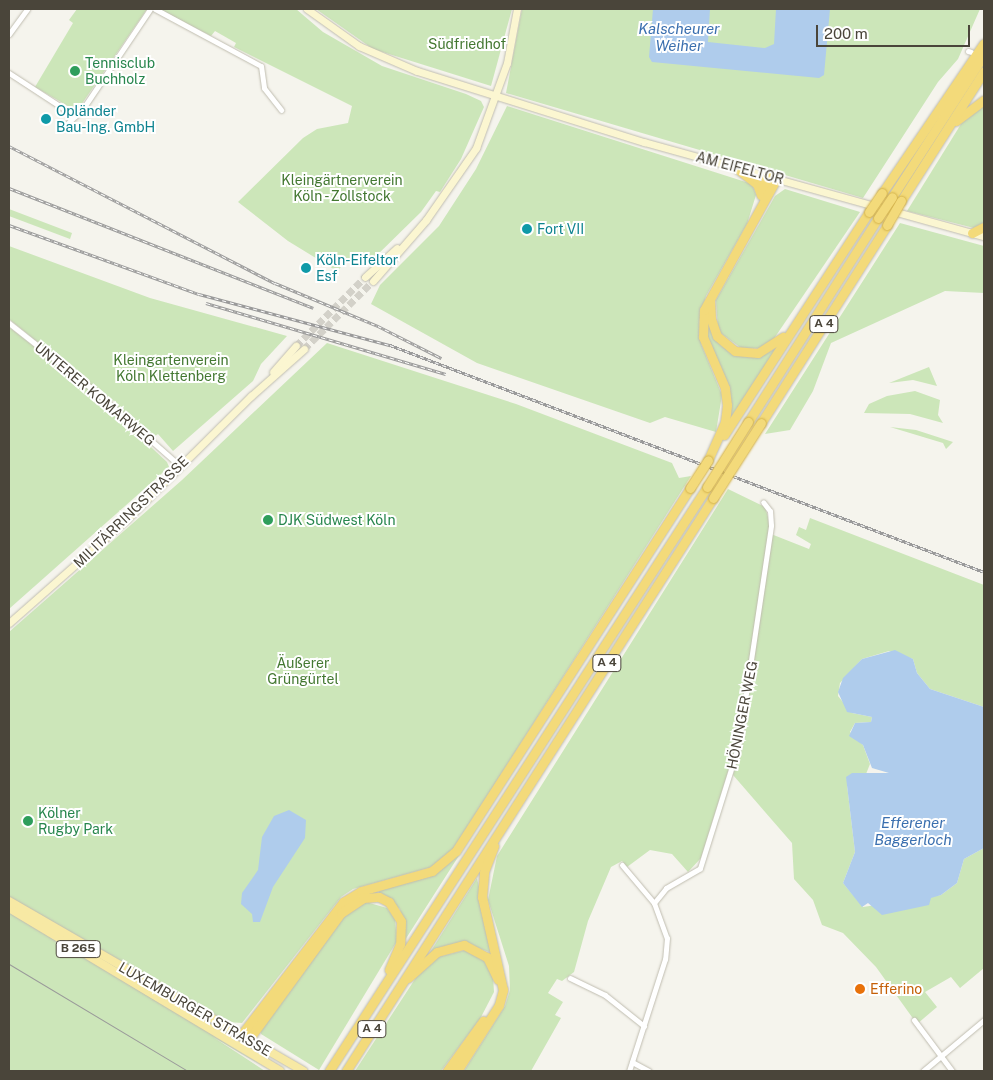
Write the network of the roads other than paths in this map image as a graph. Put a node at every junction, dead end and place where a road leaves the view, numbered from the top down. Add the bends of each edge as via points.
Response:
1 (28, 9) edge
2 (150, 9) edge
3 (155, 9) edge
4 (307, 9) edge
5 (517, 9) edge
6 (9, 34) edge
7 (984, 43) edge
8 (984, 55) edge
9 (984, 71) edge
10 (9, 73) edge
11 (496, 97) junction
12 (984, 100) edge
13 (281, 110) dead end
14 (75, 116) junction
15 (63, 128) dead end
16 (947, 130) junction
17 (928, 131) junction
18 (736, 167) junction
19 (767, 175) junction
20 (776, 178) junction
21 (761, 195) junction
22 (892, 197) junction
23 (758, 212) junction
24 (426, 220) junction
25 (984, 227) edge
26 (972, 233) junction
27 (984, 236) edge
28 (365, 277) tunnel mouth
29 (373, 281) tunnel mouth
30 (710, 299) junction
31 (9, 323) edge
32 (796, 325) junction
33 (296, 346) tunnel mouth
34 (304, 349) tunnel mouth
35 (251, 396) junction
36 (708, 460) junction
37 (180, 466) junction
38 (763, 502) dead end
39 (9, 623) edge
40 (598, 630) junction
41 (550, 728) junction
42 (501, 828) junction
43 (622, 865) dead end
44 (9, 901) edge
45 (654, 903) junction
46 (9, 908) edge
47 (570, 978) dead end
48 (398, 987) junction
49 (379, 993) junction
50 (914, 1020) dead end
51 (984, 1020) edge
52 (644, 1026) junction
53 (243, 1038) junction
54 (227, 1039) junction
55 (243, 1051) junction
56 (938, 1058) junction
57 (632, 1062) junction
58 (280, 1071) edge
59 (303, 1071) edge
60 (329, 1071) edge
61 (346, 1071) edge
62 (447, 1071) edge
63 (457, 1071) edge
64 (628, 1071) edge
65 (649, 1071) edge
66 (923, 1071) edge
67 (952, 1071) edge

1 - 6 street
2 - 14 street
3 - 13 street via 262,66 264,88
4 - 11 main road, AM EIFELTOR via 386,60
5 - 11 main road
7 - 17 highway, A 4
8 - 22 highway, A 4
9 - 16 highway, A 4
10 - 14 street
11 - 18 main road, AM EIFELTOR
11 - 24 main road via 476,148
12 - 16 highway
14 - 15 street
16 - 42 highway, A 4, bridge
17 - 22 highway, A 4
17 - 32 highway, bridge via 869,212
18 - 19 main road, AM EIFELTOR
18 - 21 highway via 757,184
19 - 20 main road, AM EIFELTOR
19 - 21 highway
20 - 23 highway
20 - 26 main road, AM EIFELTOR
21 - 23 highway
22 - 41 highway, A 4, bridge
23 - 30 highway
24 - 28 main road
24 - 29 main road
25 - 26 highway
26 - 27 main road, AM EIFELTOR
30 - 32 highway via 713,328 725,345 735,351 748,354 770,348
30 - 36 highway via 704,310 703,337 718,371 727,405 725,422
31 - 37 street, UNTERER KOMARWEG
32 - 36 highway
33 - 35 main road, MILITÄRRINGSTRASSE
34 - 35 main road, MILITÄRRINGSTRASSE
35 - 37 main road, MILITÄRRINGSTRASSE
36 - 40 highway, bridge
37 - 39 main road, MILITÄRRINGSTRASSE via 128,519
38 - 45 street, HÖNINGER WEG via 770,511 771,525 738,747 700,868 666,888
40 - 41 highway
40 - 53 highway via 456,851 432,871 370,888 343,902
41 - 49 highway, A 4
42 - 48 highway, A 4
42 - 63 highway via 484,872 482,889 503,990 499,1005
43 - 45 street
44 - 53 main road, LUXEMBURGER STRASSE / B 265
45 - 52 street via 665,926 667,948
46 - 54 main road, LUXEMBURGER STRASSE / B 265
47 - 52 street via 605,995
48 - 61 highway, A 4
48 - 62 highway via 436,952 448,947 476,949 492,963 498,981 494,1001
49 - 53 highway via 400,944 402,921 389,902 369,896 355,901 341,913
49 - 60 highway, A 4
50 - 56 street
51 - 56 street
52 - 57 street
53 - 54 main road
53 - 55 main road
53 - 59 main road, LUXEMBURGER STRASSE / B 265
54 - 55 main road, LUXEMBURGER STRASSE / B 265
55 - 58 main road, LUXEMBURGER STRASSE / B 265
56 - 66 street
56 - 67 street
57 - 64 street
57 - 65 street

